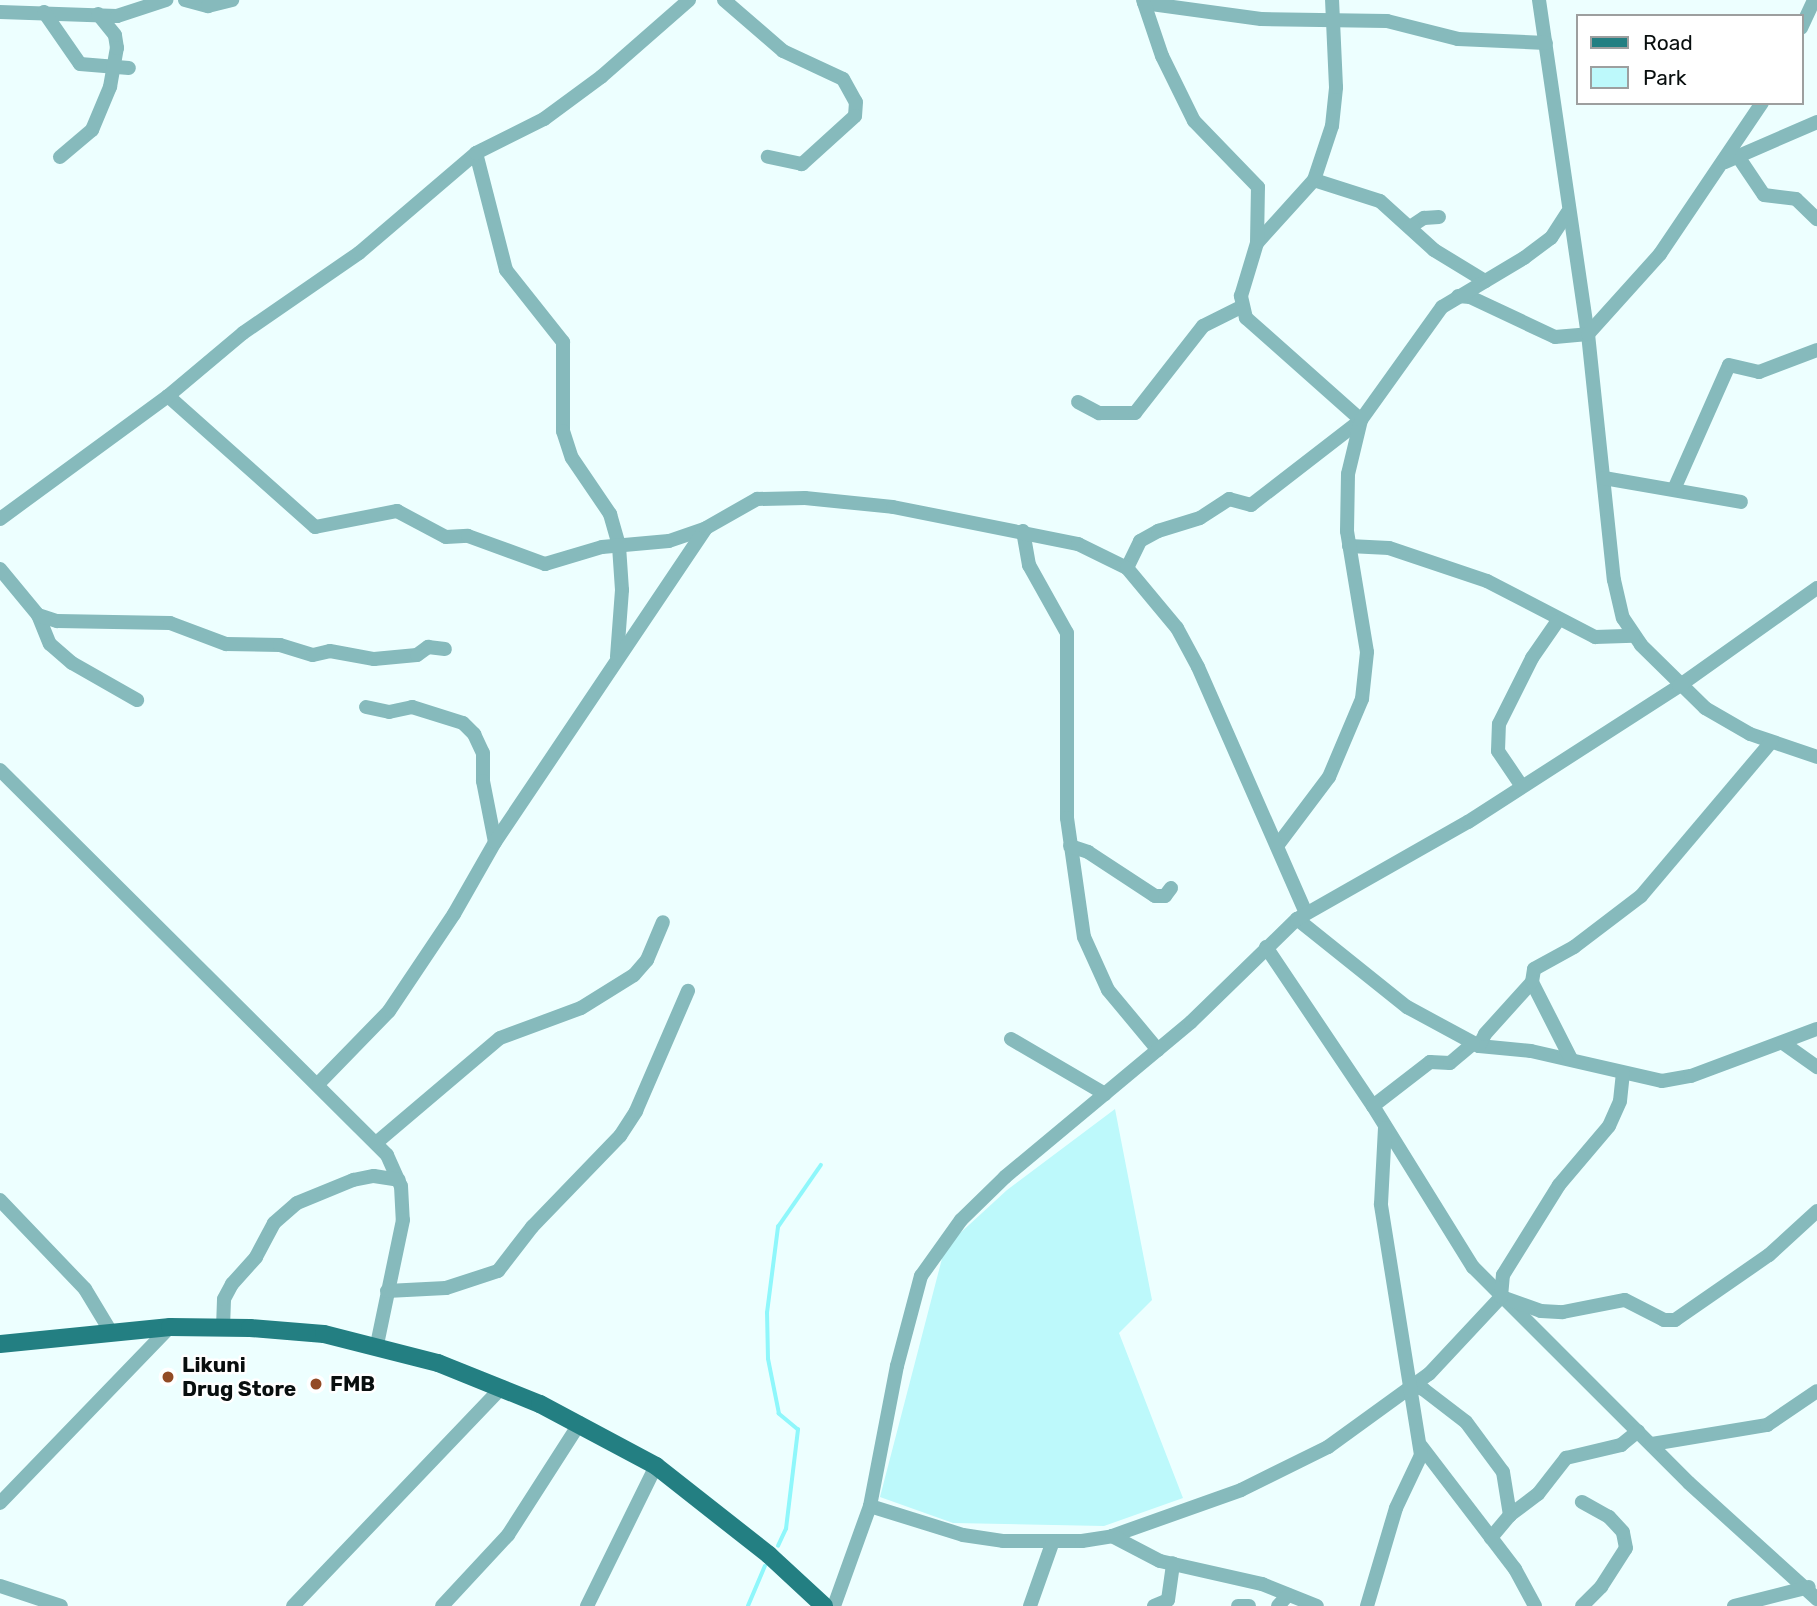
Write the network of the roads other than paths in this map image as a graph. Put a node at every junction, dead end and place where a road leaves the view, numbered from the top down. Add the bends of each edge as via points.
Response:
1 (166, 0) edge
2 (185, 0) edge
3 (232, 0) edge
4 (689, 0) edge
5 (724, 0) edge
6 (1332, 0) edge
7 (1539, 0) edge
8 (1814, 0) edge
9 (1143, 1) edge
10 (0, 12) edge
11 (44, 12) junction
12 (98, 14) junction
13 (1333, 18) junction
14 (1803, 24) edge
15 (1546, 43) junction
16 (113, 68) junction
17 (129, 68) dead end
18 (1761, 105) edge
19 (1817, 122) edge
20 (476, 153) junction
21 (1737, 155) junction
22 (60, 157) dead end
23 (768, 157) dead end
24 (1715, 169) junction
25 (1314, 180) junction
26 (1567, 213) junction
27 (1439, 217) dead end
28 (1817, 219) edge
29 (1410, 227) junction
30 (1257, 243) junction
31 (1485, 281) junction
32 (1458, 296) junction
33 (1241, 307) junction
34 (1588, 334) junction
35 (1817, 350) edge
36 (168, 396) junction
37 (1078, 402) dead end
38 (1361, 420) junction
39 (1604, 478) junction
40 (1675, 487) junction
41 (1741, 502) dead end
42 (0, 519) edge
43 (705, 528) junction
44 (1023, 531) junction
45 (619, 546) junction
46 (1349, 546) junction
47 (1127, 568) junction
48 (0, 569) edge
49 (1817, 588) edge
50 (38, 615) junction
51 (1557, 622) junction
52 (1633, 636) junction
53 (445, 649) dead end
54 (617, 661) junction
55 (1679, 686) junction
56 (137, 701) dead end
57 (366, 707) dead end
58 (1771, 742) junction
59 (1817, 757) edge
60 (0, 770) edge
61 (1521, 785) junction
62 (495, 842) junction
63 (1070, 846) junction
64 (1277, 846) junction
65 (1171, 888) dead end
66 (1301, 916) junction
67 (663, 922) dead end
68 (1266, 947) junction
69 (1532, 982) junction
70 (688, 991) dead end
71 (1817, 1029) edge
72 (1011, 1038) dead end
73 (1783, 1043) junction
74 (1476, 1045) junction
75 (1158, 1050) junction
76 (1571, 1059) junction
77 (1817, 1067) edge
78 (1623, 1073) junction
79 (318, 1083) junction
80 (1105, 1094) junction
81 (1373, 1106) junction
82 (1385, 1128) junction
83 (376, 1143) junction
84 (399, 1180) junction
85 (0, 1200) edge
86 (1817, 1211) edge
87 (387, 1291) junction
88 (1501, 1297) junction
89 (170, 1328) junction
90 (223, 1328) junction
91 (111, 1332) junction
92 (0, 1344) edge
93 (377, 1344) junction
94 (1410, 1385) junction
95 (502, 1387) junction
96 (1817, 1391) edge
97 (580, 1423) junction
98 (1638, 1430) junction
99 (1652, 1444) junction
100 (1420, 1446) junction
101 (656, 1466) junction
102 (1582, 1502) dead end
103 (0, 1503) edge
104 (870, 1506) junction
105 (1510, 1516) junction
106 (1112, 1536) junction
107 (1491, 1538) junction
108 (1053, 1541) junction
109 (1173, 1563) junction
110 (0, 1586) edge
111 (1801, 1586) junction
112 (1817, 1587) edge
113 (1289, 1595) junction
114 (1817, 1599) edge
115 (61, 1606) edge
116 (293, 1606) edge
117 (442, 1606) edge
118 (587, 1606) edge
119 (824, 1606) edge
120 (834, 1606) edge
121 (1030, 1606) edge
122 (1154, 1606) edge
123 (1238, 1606) edge
124 (1249, 1606) edge
125 (1278, 1606) edge
126 (1317, 1606) edge
127 (1367, 1606) edge
128 (1535, 1606) edge
129 (1581, 1606) edge
130 (1734, 1606) edge

1 - 12 street via 129,14
2 - 3 street via 208,6
4 - 20 street via 633,52 553,112
5 - 23 street via 783,51 843,79 856,102 855,116 802,164
6 - 13 street
7 - 15 street
8 - 14 street
9 - 13 street via 1261,19
9 - 30 street via 1162,56 1194,121 1258,187
10 - 11 street
11 - 12 street
11 - 16 street via 80,64
12 - 16 street via 115,35
13 - 15 street via 1387,21 1458,39
13 - 25 street via 1336,106
15 - 26 street
16 - 17 street
16 - 22 street via 101,116 83,139
18 - 24 street
19 - 21 street
20 - 36 street via 359,253 243,333
20 - 45 street via 506,270 563,342 563,431 572,458 610,514
21 - 24 street
21 - 28 street via 1764,195 1796,199
24 - 34 street via 1660,254
25 - 29 street via 1380,201
25 - 30 street
26 - 31 street via 1551,238
26 - 34 street
27 - 29 street via 1424,218
29 - 31 street via 1434,250
30 - 33 street via 1245,276
31 - 32 street
32 - 34 street via 1470,297 1555,337
32 - 38 street via 1430,320
33 - 37 street via 1203,326 1135,413 1099,413
33 - 38 street via 1253,329
34 - 39 street
35 - 40 street via 1759,372 1729,365
36 - 42 street
36 - 45 street via 315,527 397,511 446,537 468,536 545,564
38 - 46 street via 1348,474
38 - 47 street via 1251,505 1229,499 1200,518 1140,541
39 - 40 street
39 - 52 street via 1614,580
40 - 41 street
43 - 44 street via 742,505 774,496 894,507
43 - 45 street via 669,541
43 - 54 street
44 - 47 street via 1101,551
44 - 63 street via 1029,565 1068,633
45 - 54 street via 622,590
46 - 51 street via 1389,548 1487,581
46 - 64 street via 1367,652 1362,699 1329,777
47 - 64 street via 1177,628
48 - 50 street
49 - 55 street
50 - 53 street via 57,621 170,622 226,644 280,645 313,655 330,651 374,659
50 - 56 street via 50,644 72,663
51 - 52 street via 1595,638
51 - 61 street via 1532,658 1499,724 1498,751
52 - 55 street
54 - 62 street
55 - 58 street via 1726,722
55 - 61 street
57 - 62 street via 389,712 412,707 463,723 474,734 483,754 483,781
58 - 59 street
58 - 69 street via 1641,896 1580,942 1534,969
60 - 79 street
61 - 66 street via 1457,828
62 - 79 street via 454,914 389,1011
63 - 65 street via 1088,852 1155,896 1164,896
63 - 75 street via 1084,937 1095,967 1108,990
64 - 66 street
66 - 68 street
66 - 74 street via 1407,1007
67 - 83 street via 647,960 634,975 581,1008 500,1038
68 - 75 street
68 - 81 street
69 - 74 street
69 - 76 street
70 - 87 street via 636,1111 620,1136 532,1227 498,1271 446,1288
71 - 73 street
72 - 80 street
73 - 77 street
73 - 78 street via 1677,1080
74 - 76 street
74 - 81 street via 1450,1063 1430,1062
75 - 80 street
76 - 78 street
78 - 88 street via 1620,1101 1609,1126 1552,1195 1503,1275
79 - 83 street
80 - 104 street via 961,1220 921,1276 897,1366
81 - 82 street
82 - 88 street via 1473,1267
82 - 94 street via 1381,1204
83 - 84 street
84 - 87 street via 403,1220
84 - 90 street via 374,1176 297,1203 274,1223 256,1257 232,1284 224,1299
85 - 91 street via 85,1289
86 - 88 street via 1769,1255 1675,1320 1664,1320 1625,1300 1563,1312 1541,1311
87 - 93 street
88 - 94 street via 1429,1374
88 - 98 street
89 - 90 main road
89 - 91 main road
89 - 103 street
90 - 93 main road via 324,1334
91 - 92 main road
93 - 95 main road
94 - 100 street
94 - 105 street via 1444,1402 1477,1435 1503,1472
94 - 106 street via 1328,1447 1241,1490
95 - 97 main road
95 - 116 street
96 - 99 street via 1767,1425
97 - 101 main road
97 - 117 street via 508,1535
98 - 99 street
98 - 105 street via 1621,1445 1566,1458 1538,1494
99 - 111 street
100 - 107 street
100 - 127 street via 1419,1464 1396,1508
101 - 118 street
101 - 119 main road
102 - 129 street via 1609,1517 1623,1532 1626,1548 1601,1587
104 - 108 street via 963,1535
104 - 120 street
105 - 107 street
106 - 108 street
106 - 109 street
107 - 128 street
108 - 121 street
109 - 113 street
109 - 122 street via 1168,1600
110 - 115 street
111 - 112 street
111 - 114 street
111 - 130 street
113 - 125 street
113 - 126 street
123 - 124 street

